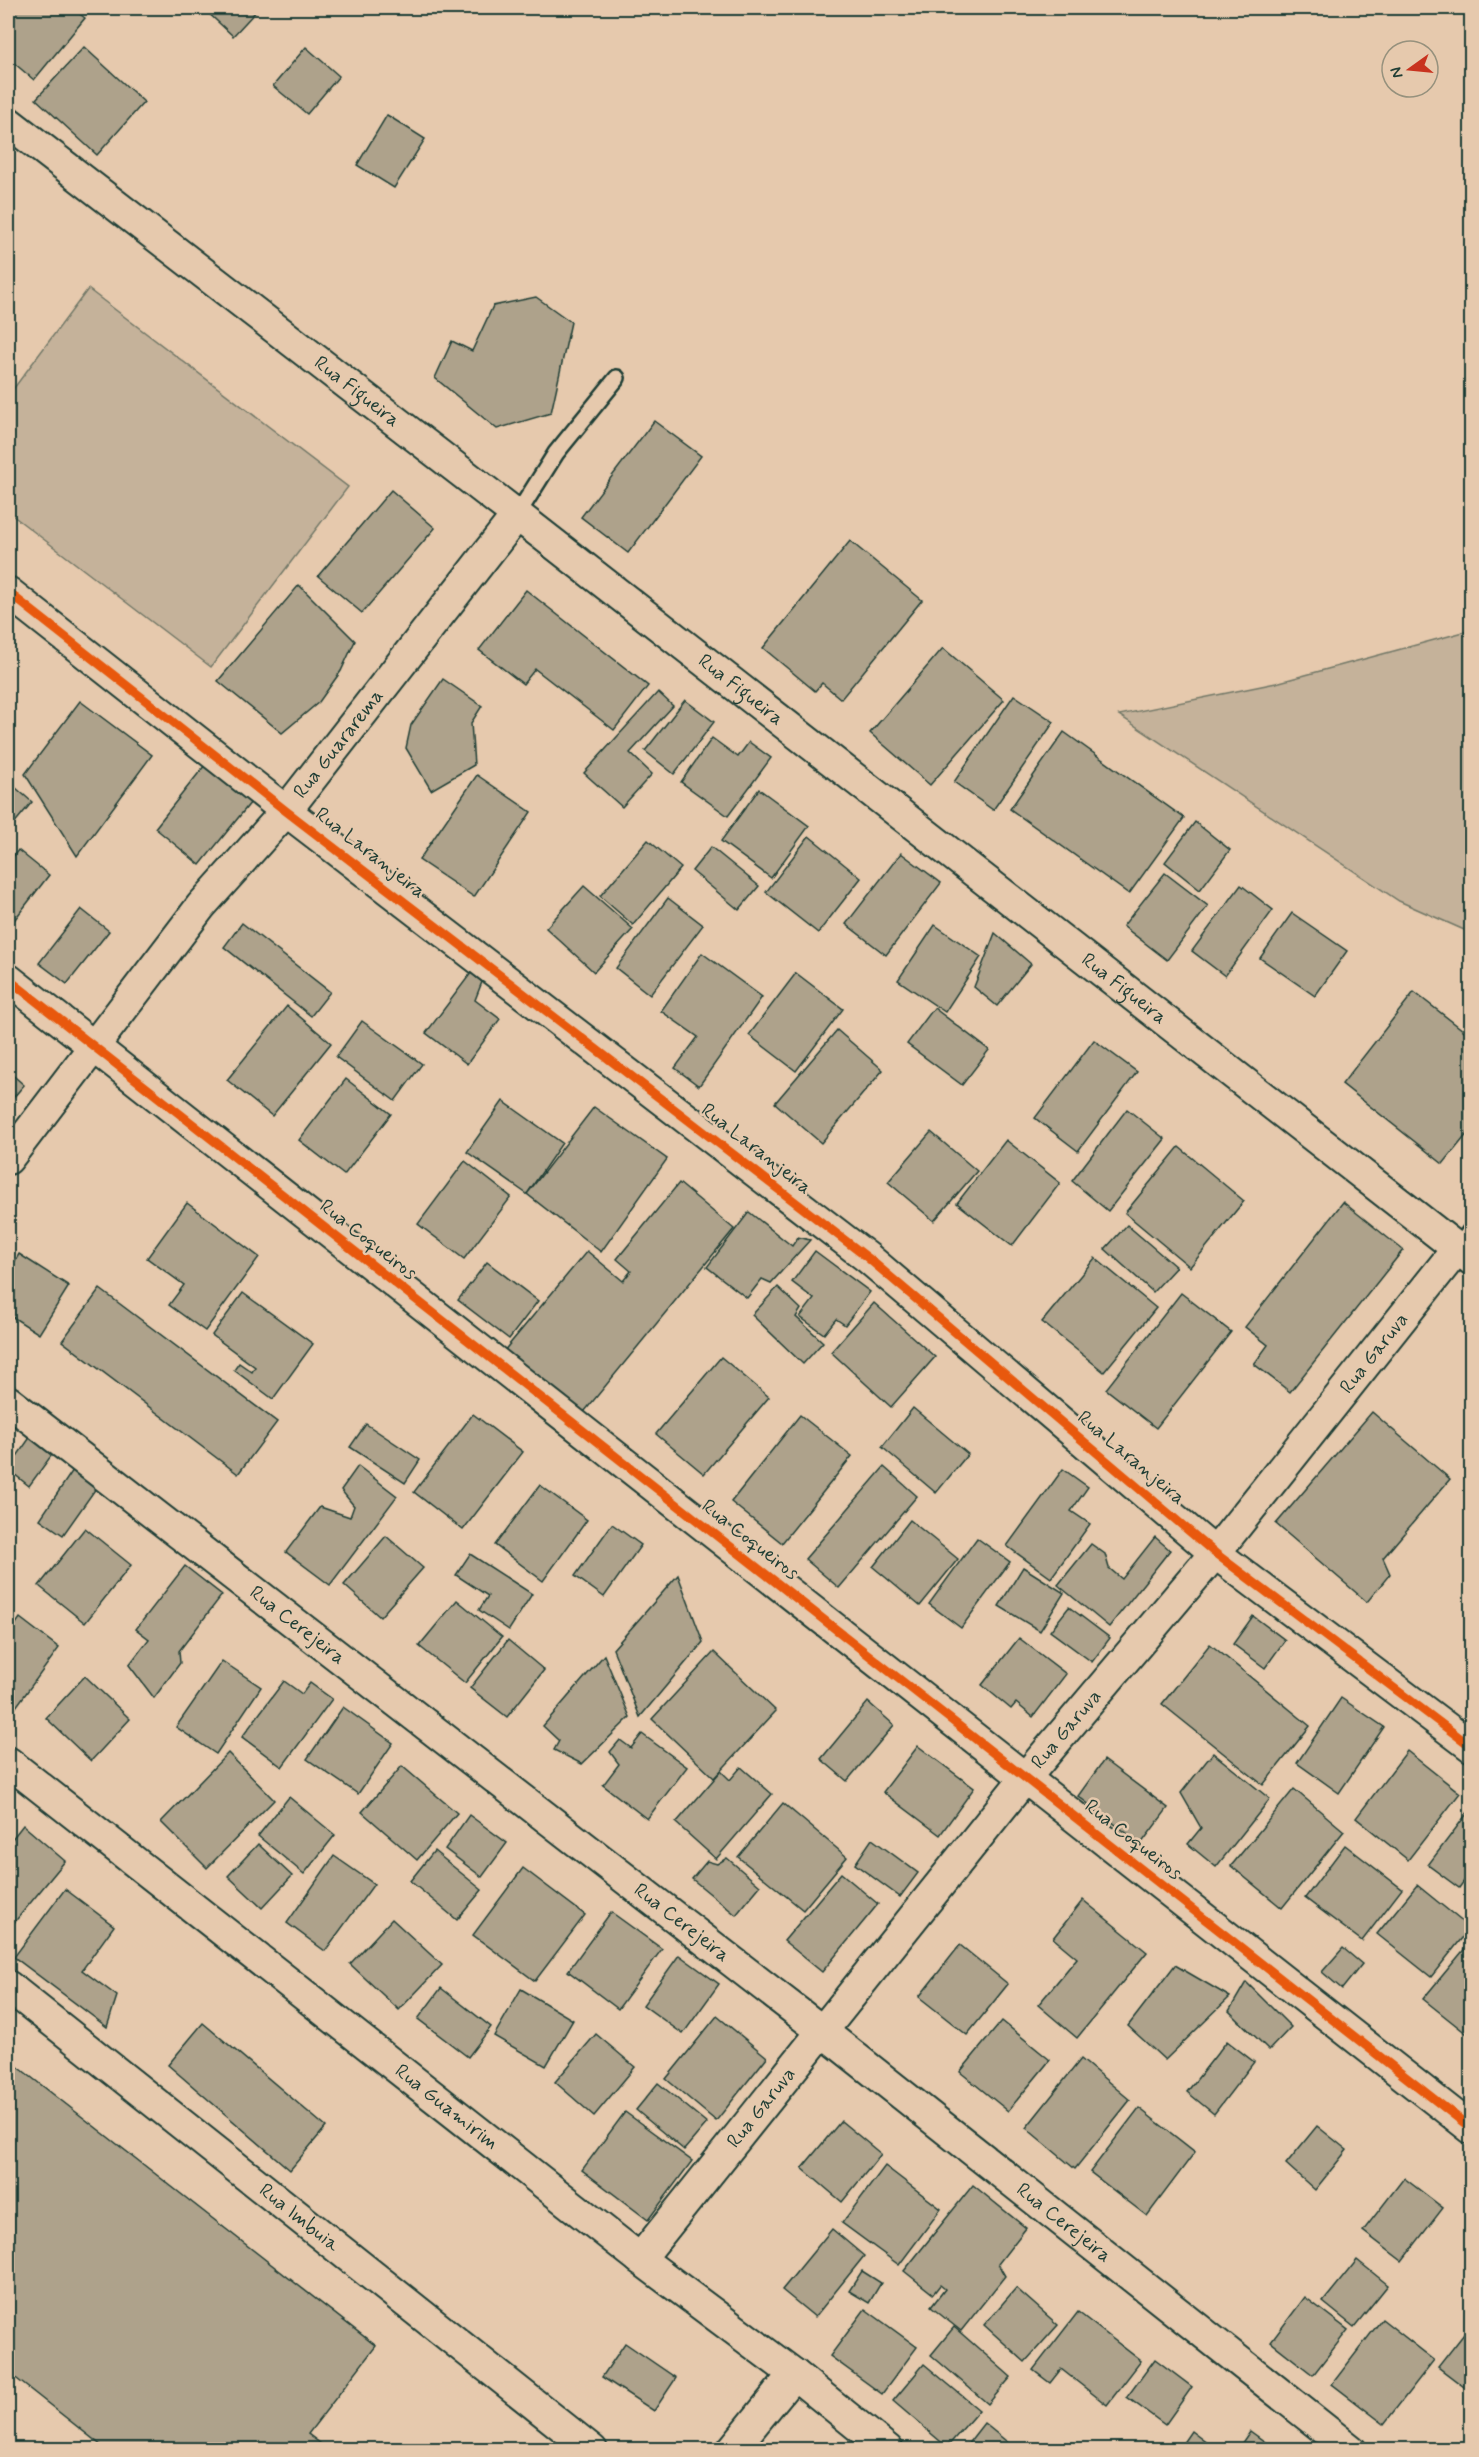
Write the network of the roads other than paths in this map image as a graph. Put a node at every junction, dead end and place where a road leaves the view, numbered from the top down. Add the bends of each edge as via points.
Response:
1 (8, 122) edge
2 (617, 378) dead end
3 (517, 515) junction
4 (8, 592) edge
5 (286, 811) junction
6 (8, 979) edge
7 (93, 1047) junction
8 (8, 1159) edge
9 (1467, 1246) edge
10 (8, 1401) edge
11 (1215, 1553) junction
12 (1472, 1747) edge
13 (8, 1762) edge
14 (1024, 1778) junction
15 (8, 1986) edge
16 (822, 2031) junction
17 (1472, 2129) edge
18 (640, 2259) junction
19 (794, 2374) junction
20 (592, 2450) edge
21 (732, 2450) edge
22 (888, 2450) edge
23 (1351, 2450) edge

1 - 3 street, Rua Figueira
2 - 3 lane, Rua Guararema via 556,453
3 - 5 street, Rua Guararema
3 - 9 street, Rua Figueira
4 - 5 street, Rua Laranjeira
5 - 7 street, Rua Guararema via 201,906
5 - 11 street, Rua Laranjeira via 868,1258
6 - 7 street, Rua Coqueiros
7 - 8 street, Rua Guararema
7 - 14 street, Rua Coqueiros
9 - 11 street, Rua Garuva
10 - 16 street, Rua Cerejeira
11 - 12 street, Rua Laranjeira
11 - 14 street, Rua Garuva
13 - 18 street, Rua Guamirim
14 - 16 street, Rua Garuva
14 - 17 street, Rua Coqueiros
15 - 20 street, Rua Imbuia
16 - 18 street, Rua Garuva
16 - 23 street, Rua Cerejeira
18 - 19 street, Rua Guamirim
19 - 21 street
19 - 22 street, Rua Guamirim

